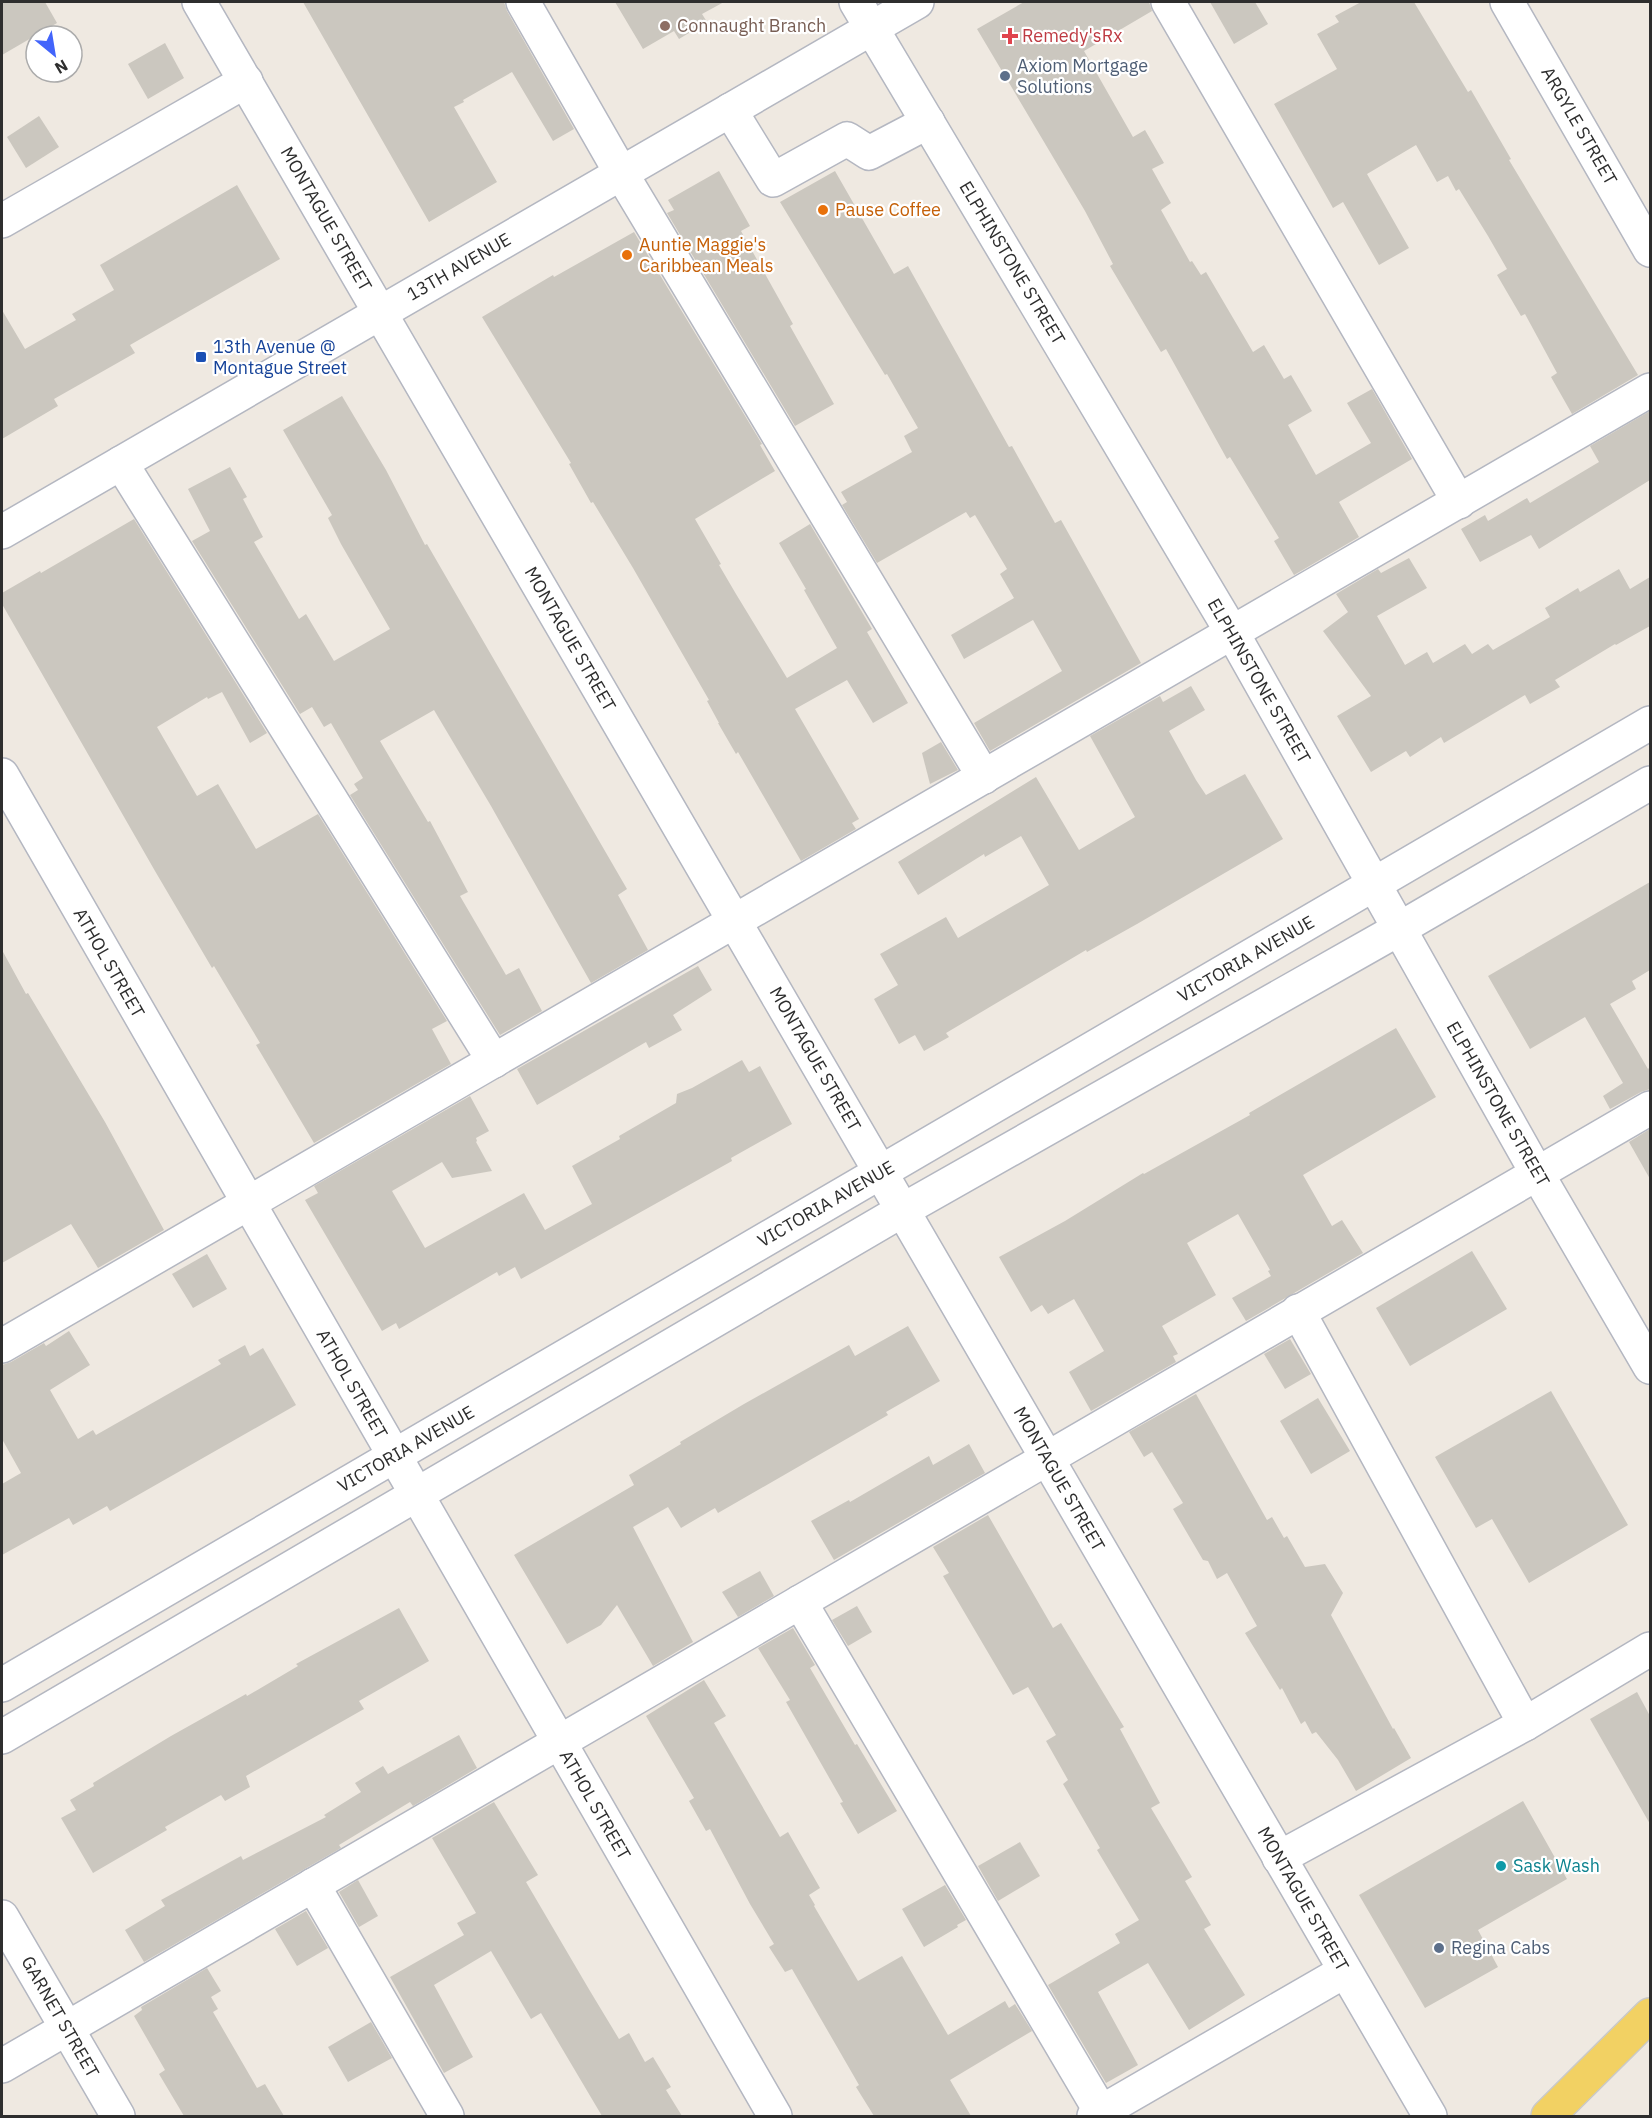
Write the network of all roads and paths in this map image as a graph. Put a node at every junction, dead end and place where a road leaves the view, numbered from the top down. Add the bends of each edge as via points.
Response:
1 (199, 2) edge
2 (523, 2) edge
3 (917, 2) edge
4 (1168, 2) edge
5 (1507, 2) edge
6 (863, 15) edge
7 (246, 81) junction
8 (730, 110) junction
9 (928, 122) junction
10 (621, 173) junction
11 (2, 221) edge
12 (1650, 250) edge
13 (380, 313) junction
14 (1650, 390) edge
15 (121, 463) junction
16 (1459, 502) junction
17 (2, 532) edge
18 (1233, 634) junction
19 (1650, 723) edge
20 (2, 775) edge
21 (984, 777) junction
22 (1650, 783) edge
23 (1374, 884) junction
24 (735, 922) junction
25 (1399, 929) junction
26 (494, 1061) junction
27 (1650, 1108) edge
28 (881, 1173) junction
29 (1538, 1175) junction
30 (248, 1203) junction
31 (903, 1210) junction
32 (1298, 1311) junction
33 (2, 1346) edge
34 (1650, 1368) edge
35 (394, 1456) junction
36 (1047, 1458) junction
37 (416, 1495) junction
38 (800, 1602) junction
39 (1650, 1649) edge
40 (2, 1685) edge
41 (1525, 1724) junction
42 (2, 1737) edge
43 (559, 1742) junction
44 (1279, 1858) junction
45 (313, 1885) junction
46 (2, 1917) edge
47 (1345, 1971) junction
48 (1650, 2015) edge
49 (66, 2029) junction
50 (2, 2066) edge
51 (1098, 2114) edge
52 (118, 2116) edge
53 (447, 2116) edge
54 (775, 2116) edge
55 (1430, 2116) edge
56 (1548, 2116) edge

1 - 7 street, MONTAGUE STREET
2 - 10 street
3 - 6 street, 13TH AVENUE
4 - 16 street
5 - 12 street, ARGYLE STREET
6 - 8 street, 13TH AVENUE
6 - 9 street, ELPHINSTONE STREET
7 - 11 street
7 - 13 street, MONTAGUE STREET
8 - 9 street via 773,180 847,139 869,153
8 - 10 street, 13TH AVENUE
9 - 18 street, ELPHINSTONE STREET
10 - 13 street, 13TH AVENUE
10 - 21 street
13 - 15 street, 13TH AVENUE
13 - 24 street, MONTAGUE STREET
14 - 16 street
15 - 17 street, 13TH AVENUE
15 - 26 street
16 - 18 street
18 - 21 street
18 - 23 street, ELPHINSTONE STREET
19 - 23 street, VICTORIA AVENUE
20 - 30 street, ATHOL STREET
21 - 24 street
22 - 25 street
23 - 25 street, ELPHINSTONE STREET
23 - 28 street, VICTORIA AVENUE
24 - 26 street
24 - 28 street, MONTAGUE STREET
25 - 29 street, ELPHINSTONE STREET
25 - 31 street
26 - 30 street
27 - 29 street
28 - 31 street, MONTAGUE STREET
28 - 35 street, VICTORIA AVENUE
29 - 32 street
29 - 34 street, ELPHINSTONE STREET
30 - 33 street
30 - 35 street, ATHOL STREET
31 - 36 street, MONTAGUE STREET
31 - 37 street
32 - 36 street
32 - 41 street
35 - 37 street, ATHOL STREET
35 - 40 street, VICTORIA AVENUE
36 - 38 street
36 - 44 street, MONTAGUE STREET
37 - 42 street
37 - 43 street, ATHOL STREET
38 - 43 street
38 - 51 street
39 - 41 street
41 - 44 street
43 - 45 street
43 - 54 street, ATHOL STREET
44 - 47 street, MONTAGUE STREET
45 - 49 street
45 - 53 street
46 - 49 street, GARNET STREET
47 - 51 street
47 - 55 street, MONTAGUE STREET
48 - 56 main road
49 - 50 street
49 - 52 street, GARNET STREET

